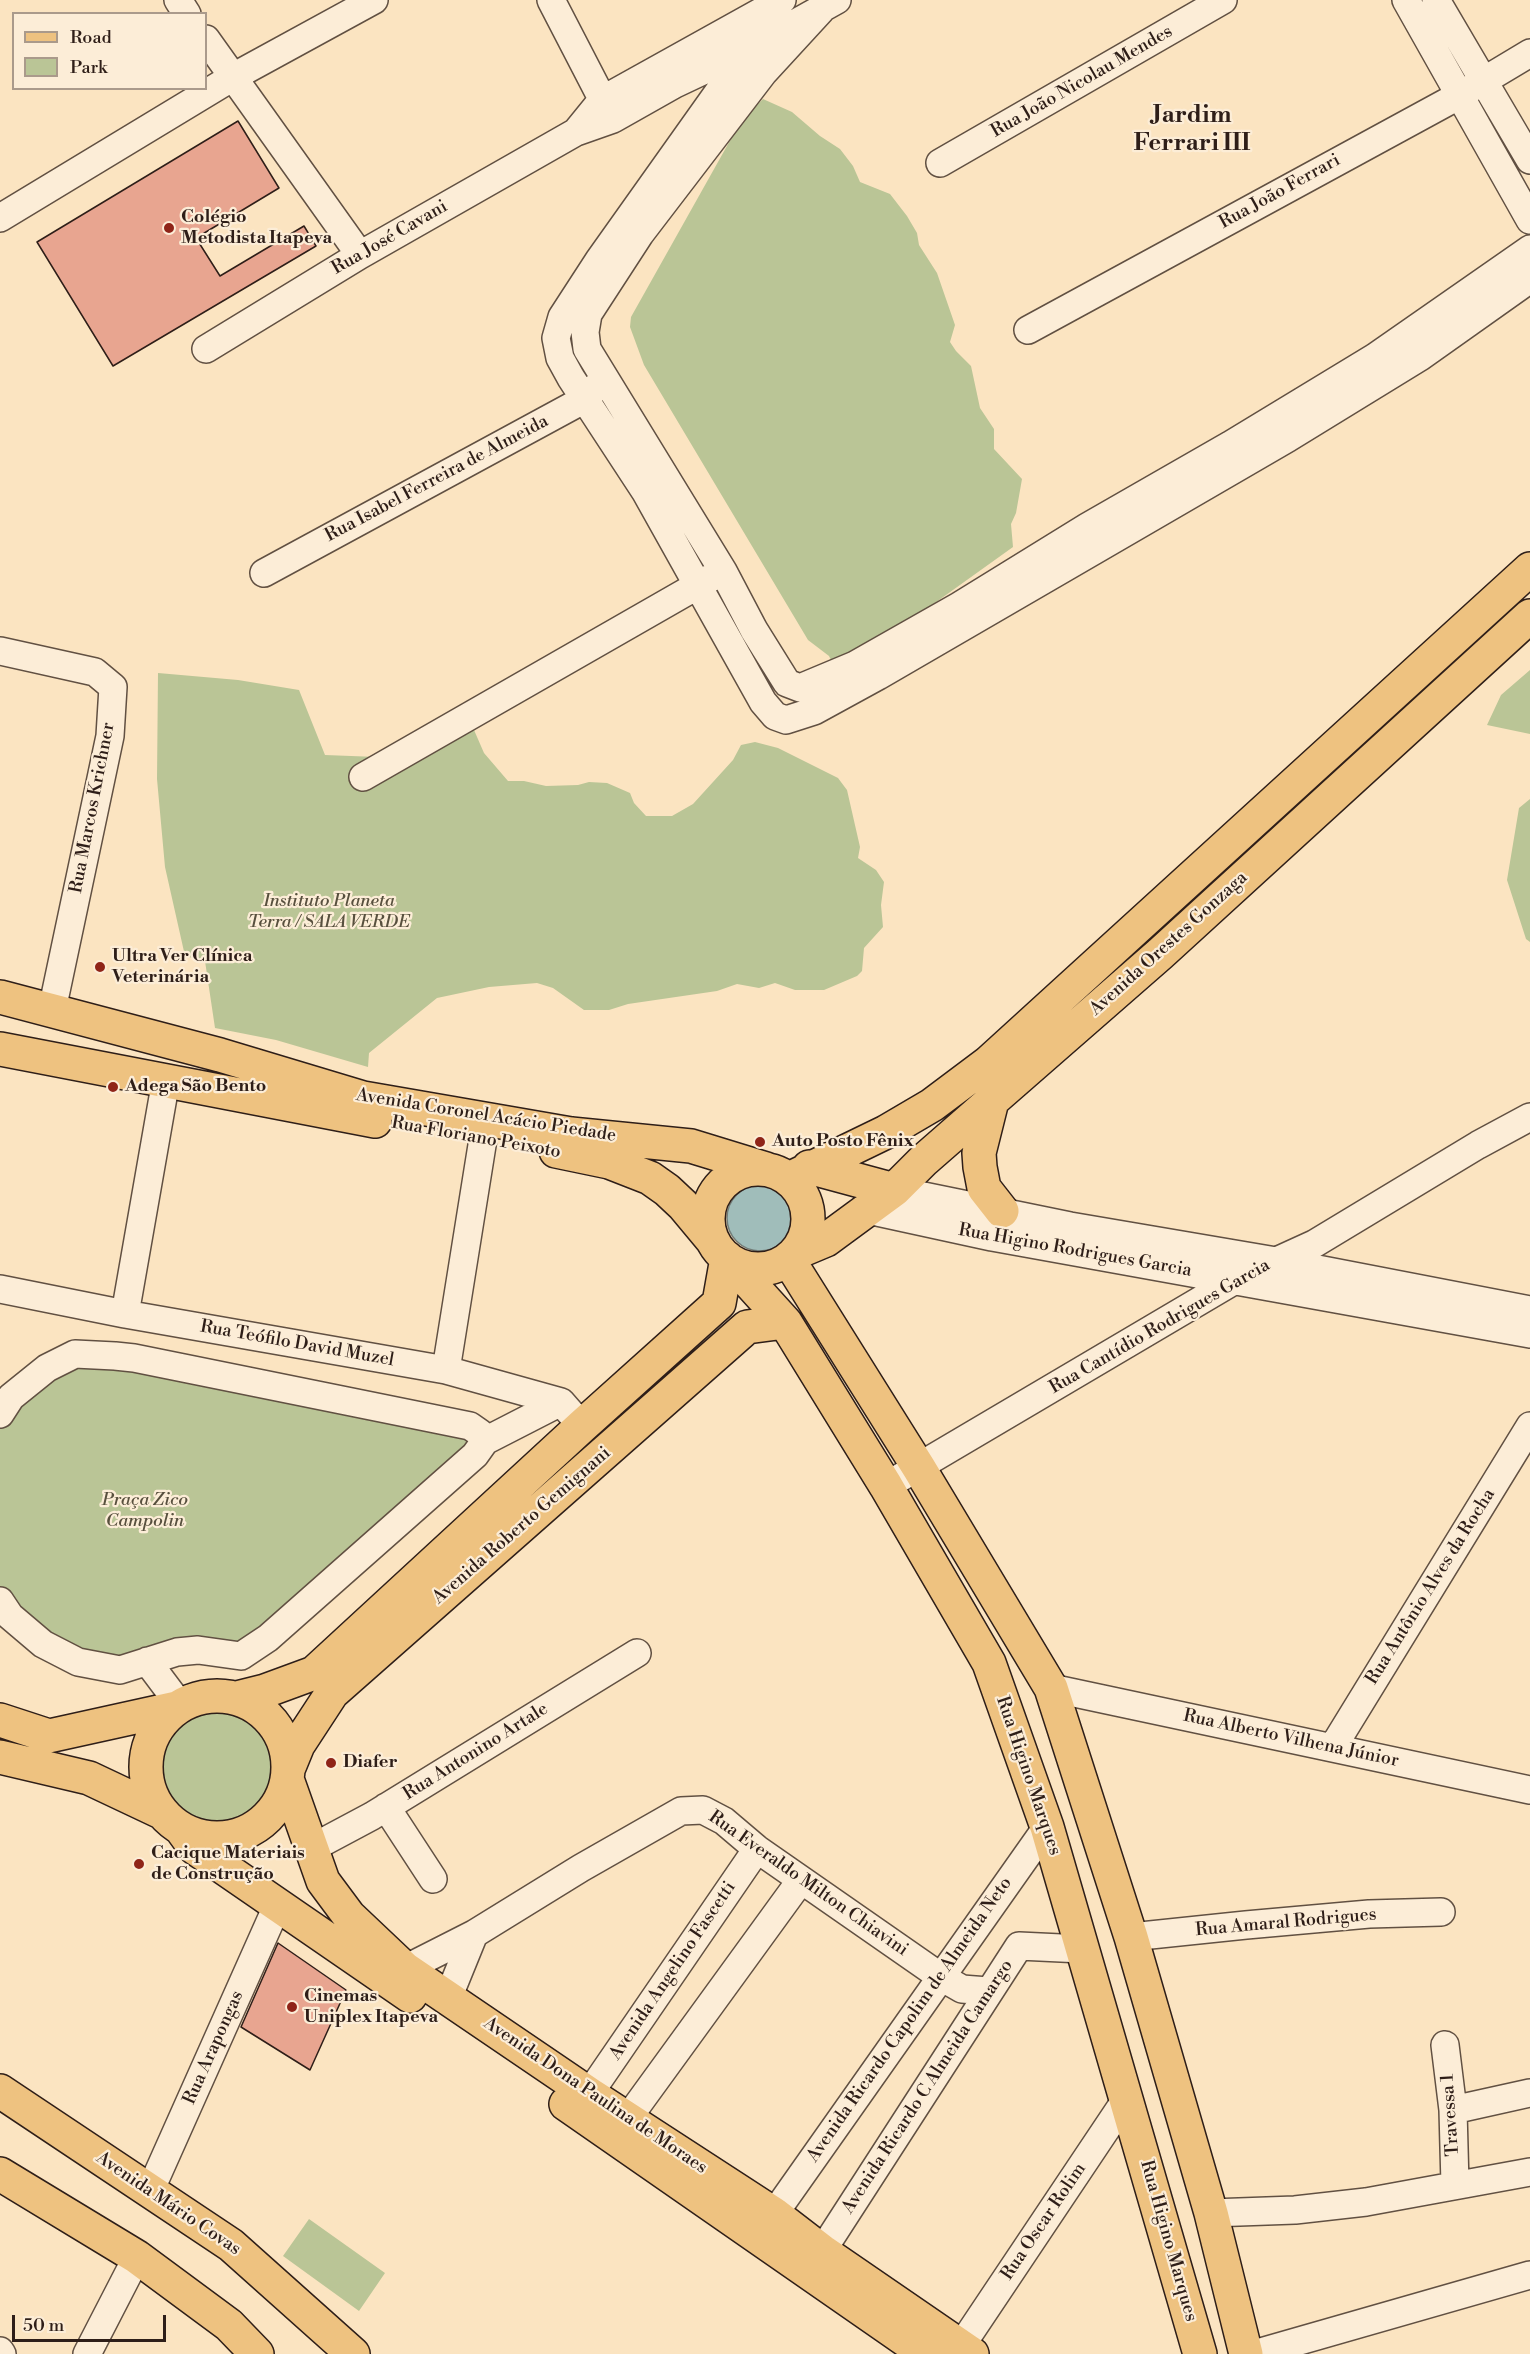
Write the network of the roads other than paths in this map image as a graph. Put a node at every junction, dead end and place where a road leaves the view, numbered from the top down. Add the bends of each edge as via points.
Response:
1 (374, 0) edge
2 (551, 0) edge
3 (782, 0) edge
4 (1223, 0) edge
5 (1406, 0) edge
6 (1436, 0) edge
7 (829, 5) edge
8 (207, 40) edge
9 (749, 49) junction
10 (1530, 53) edge
11 (233, 77) junction
12 (1483, 81) junction
13 (1460, 95) junction
14 (607, 110) junction
15 (1530, 160) edge
16 (940, 163) dead end
17 (0, 218) edge
18 (1530, 220) edge
19 (1530, 249) edge
20 (360, 255) junction
21 (1530, 279) edge
22 (1028, 330) dead end
23 (206, 349) dead end
24 (604, 378) junction
25 (585, 399) junction
26 (1530, 569) edge
27 (723, 571) junction
28 (264, 573) dead end
29 (697, 585) junction
30 (1530, 616) edge
31 (0, 651) edge
32 (363, 777) dead end
33 (0, 997) edge
34 (52, 1010) junction
35 (0, 1049) edge
36 (166, 1080) junction
37 (993, 1101) junction
38 (1530, 1117) edge
39 (483, 1139) junction
40 (788, 1172) junction
41 (894, 1190) junction
42 (868, 1210) junction
43 (1002, 1211) junction
44 (720, 1250) junction
45 (792, 1256) junction
46 (1276, 1260) junction
47 (1235, 1280) junction
48 (0, 1289) edge
49 (1530, 1310) edge
50 (125, 1314) junction
51 (785, 1322) junction
52 (1530, 1334) edge
53 (446, 1370) junction
54 (0, 1414) edge
55 (572, 1414) junction
56 (1530, 1426) edge
57 (485, 1442) junction
58 (919, 1468) junction
59 (886, 1486) junction
60 (0, 1601) edge
61 (637, 1653) dead end
62 (147, 1662) junction
63 (1051, 1688) junction
64 (237, 1698) junction
65 (1003, 1702) junction
66 (178, 1706) junction
67 (0, 1720) edge
68 (1333, 1747) junction
69 (0, 1757) edge
70 (288, 1773) junction
71 (1530, 1790) edge
72 (386, 1807) junction
73 (172, 1821) junction
74 (1047, 1827) junction
75 (312, 1848) junction
76 (758, 1849) junction
77 (433, 1879) dead end
78 (801, 1880) junction
79 (278, 1904) junction
80 (1441, 1912) dead end
81 (474, 1934) junction
82 (1131, 1938) junction
83 (1082, 1949) junction
84 (405, 1969) junction
85 (941, 1977) junction
86 (988, 1991) junction
87 (448, 1998) junction
88 (1445, 2045) dead end
89 (0, 2091) edge
90 (1530, 2093) edge
91 (589, 2094) junction
92 (1127, 2098) junction
93 (1453, 2110) junction
94 (628, 2118) junction
95 (1530, 2172) edge
96 (0, 2174) edge
97 (1455, 2185) junction
98 (150, 2191) junction
99 (1210, 2213) junction
100 (774, 2214) junction
101 (822, 2251) junction
102 (137, 2257) junction
103 (1530, 2275) edge
104 (967, 2350) edge
105 (87, 2354) edge
106 (257, 2354) edge
107 (353, 2354) edge
108 (926, 2354) edge
109 (1200, 2354) edge
110 (1246, 2354) edge
111 (1254, 2354) edge

1 - 11 street
2 - 14 street
3 - 14 street
4 - 16 street, Rua João Nicolau Mendes
5 - 13 street
6 - 12 street
7 - 9 street
7 - 24 street via 764,72 686,172 588,314 587,349
8 - 11 street
9 - 14 street
9 - 25 street via 562,317 556,338 560,358
10 - 12 street, Rua João Ferrari
11 - 17 street
11 - 20 street
12 - 13 street, Rua João Ferrari
12 - 15 street
13 - 18 street
13 - 22 street, Rua João Ferrari
14 - 20 street, Rua José Cavani via 576,132
19 - 27 street via 1375,357 959,606 817,682 800,688 787,683
20 - 23 street, Rua José Cavani
21 - 29 street via 1420,357 1288,438 870,681 801,717 786,720 775,716 763,702
24 - 25 street, Rua Isabel Ferreira de Almeida
24 - 27 street
25 - 28 street, Rua Isabel Ferreira de Almeida
25 - 29 street via 645,491
26 - 40 main road, Avenida Orestes Gonzaga via 988,1063 932,1105 886,1132
27 - 29 street
29 - 32 street
30 - 37 main road, Avenida Orestes Gonzaga
31 - 34 street, Rua Marcos Krichner via 94,672 112,687 110,736
33 - 34 main road, Avenida Coronel Acácio Piedade
34 - 40 main road, Avenida Coronel Acácio Piedade via 363,1098 571,1134 691,1146
35 - 36 main road, Rua Floriano Peixoto
36 - 39 main road, Rua Floriano Peixoto
36 - 50 street
37 - 41 main road, Avenida Orestes Gonzaga
37 - 43 main road via 979,1153 980,1167 984,1188
38 - 46 street, Rua Cantídio Rodrigues Garcia via 1314,1244
39 - 44 main road, Rua Floriano Peixoto via 577,1155 634,1171 667,1190
39 - 53 street
40 - 41 main road, Avenida Coronel Acácio Piedade
40 - 44 main road via 750,1169 723,1183 714,1195 709,1218
40 - 45 main road via 804,1198 809,1221 802,1243
41 - 42 main road, Avenida Orestes Gonzaga
41 - 43 street, Rua Higino Rodrigues Garcia
42 - 45 main road, Avenida Orestes Gonzaga via 826,1240
42 - 47 street, Rua Higino Rodrigues Garcia via 992,1238
43 - 46 street, Rua Higino Rodrigues Garcia
44 - 45 main road via 751,1269 771,1267
44 - 51 main road, Rua Higino Marques
44 - 55 main road, Avenida Roberto Gemignani via 719,1303
45 - 58 main road
46 - 47 street, Rua Cantídio Rodrigues Garcia
46 - 49 street, Rua Higino Rodrigues Garcia
47 - 52 street, Rua Higino Rodrigues Garcia
47 - 58 street, Rua Cantídio Rodrigues Garcia
48 - 50 street, Rua Teófilo David Muzel
50 - 53 street, Rua Teófilo David Muzel
51 - 59 main road, Rua Higino Marques
51 - 70 main road, Avenida Roberto Gemignani via 747,1327 332,1693 298,1745
53 - 55 street, Rua Teófilo David Muzel
54 - 57 street via 11,1397 47,1368 75,1354 115,1356 470,1426 480,1432
55 - 57 street
55 - 64 main road, Avenida Roberto Gemignani via 314,1673
56 - 68 street, Rua Antônio Alves da Rocha
57 - 62 street via 259,1646 241,1656 198,1650
58 - 59 street, Rua Cantídio Rodrigues Garcia
58 - 63 main road
59 - 65 main road, Rua Higino Marques via 988,1663
60 - 62 street via 10,1616 43,1644 78,1662 120,1670
61 - 72 street, Rua Antonino Artale
62 - 66 street
63 - 65 main road via 1030,1674 1009,1684
63 - 68 street, Rua Alberto Vilhena Júnior
63 - 82 main road
64 - 66 main road via 198,1697
64 - 70 main road via 258,1708 274,1724 285,1744
65 - 74 main road, Rua Higino Marques
66 - 67 main road via 49,1736
66 - 73 main road via 161,1721 150,1738 145,1757 151,1795
68 - 71 street, Rua Alberto Vilhena Júnior
69 - 73 main road, Avenida Dona Paulina de Moraes via 89,1778
70 - 73 main road via 280,1801 267,1819 248,1832 226,1838 204,1837
70 - 75 main road, Avenida Dona Paulina de Moraes
72 - 75 street, Rua Antonino Artale
72 - 77 street
73 - 79 main road, Avenida Dona Paulina de Moraes via 195,1848
74 - 83 main road, Rua Higino Marques
74 - 85 street, Avenida Ricardo Capolim de Almeida Neto
75 - 84 main road, Avenida Dona Paulina de Moraes via 323,1881 349,1916
76 - 78 street, Rua Everaldo Milton Chiavini
76 - 81 street, Rua Everaldo Milton Chiavini via 724,1821 703,1810 681,1811
76 - 91 street, Avenida Angelino Fascetti
78 - 85 street, Rua Everaldo Milton Chiavini
78 - 94 street
79 - 98 street, Rua Arapongas
79 - 108 main road, Avenida Dona Paulina de Moraes
80 - 82 street, Rua Amaral Rodrigues via 1370,1914
81 - 84 street, Rua Everaldo Milton Chiavini
81 - 87 street
82 - 99 main road
83 - 86 street, Avenida Ricardo C Almeida Camargo via 1019,1946
83 - 92 main road, Rua Higino Marques
84 - 87 main road, Avenida Dona Paulina de Moraes
85 - 86 street, Rua Everaldo Milton Chiavini via 962,1989
85 - 100 street, Avenida Ricardo Capolim de Almeida Neto
86 - 101 street, Avenida Ricardo C Almeida Camargo
87 - 91 main road, Avenida Dona Paulina de Moraes
88 - 93 street, Travessa 1
89 - 98 main road, Avenida Mário Covas
90 - 93 street
91 - 94 main road, Avenida Dona Paulina de Moraes
92 - 104 street, Rua Oscar Rolim
92 - 109 main road, Rua Higino Marques
93 - 97 street, Travessa 1
94 - 100 main road, Avenida Dona Paulina de Moraes
95 - 97 street
96 - 102 main road
97 - 99 street via 1366,2202
98 - 107 main road, Avenida Mário Covas via 231,2245
99 - 110 main road
100 - 101 main road, Avenida Dona Paulina de Moraes
101 - 104 main road, Avenida Dona Paulina de Moraes
102 - 105 street
102 - 106 main road via 229,2325
103 - 111 street

